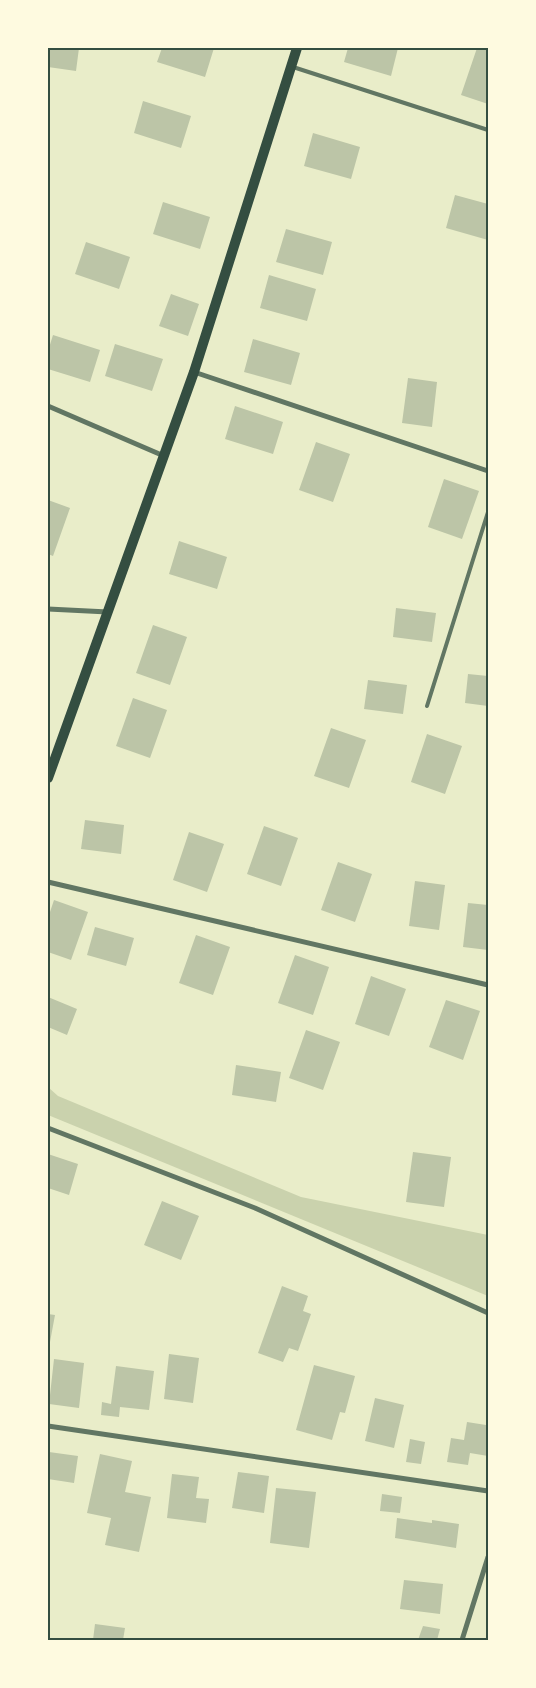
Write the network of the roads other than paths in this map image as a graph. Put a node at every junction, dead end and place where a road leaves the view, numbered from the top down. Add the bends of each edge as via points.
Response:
1 (297, 48) edge
2 (291, 67) junction
3 (488, 130) edge
4 (194, 372) junction
5 (48, 406) edge
6 (165, 456) junction
7 (488, 471) edge
8 (488, 512) edge
9 (48, 609) edge
10 (108, 612) junction
11 (427, 706) dead end
12 (48, 778) edge
13 (48, 882) edge
14 (488, 985) edge
15 (48, 1128) edge
16 (488, 1313) edge
17 (48, 1426) edge
18 (488, 1491) edge
19 (488, 1556) edge
20 (462, 1640) edge

1 - 2 main road
2 - 3 lane
2 - 4 main road
4 - 6 main road
4 - 7 street
5 - 6 street
6 - 10 main road
8 - 11 lane
9 - 10 street
10 - 12 main road
13 - 14 street
15 - 16 street via 255,1208
17 - 18 street
19 - 20 street

